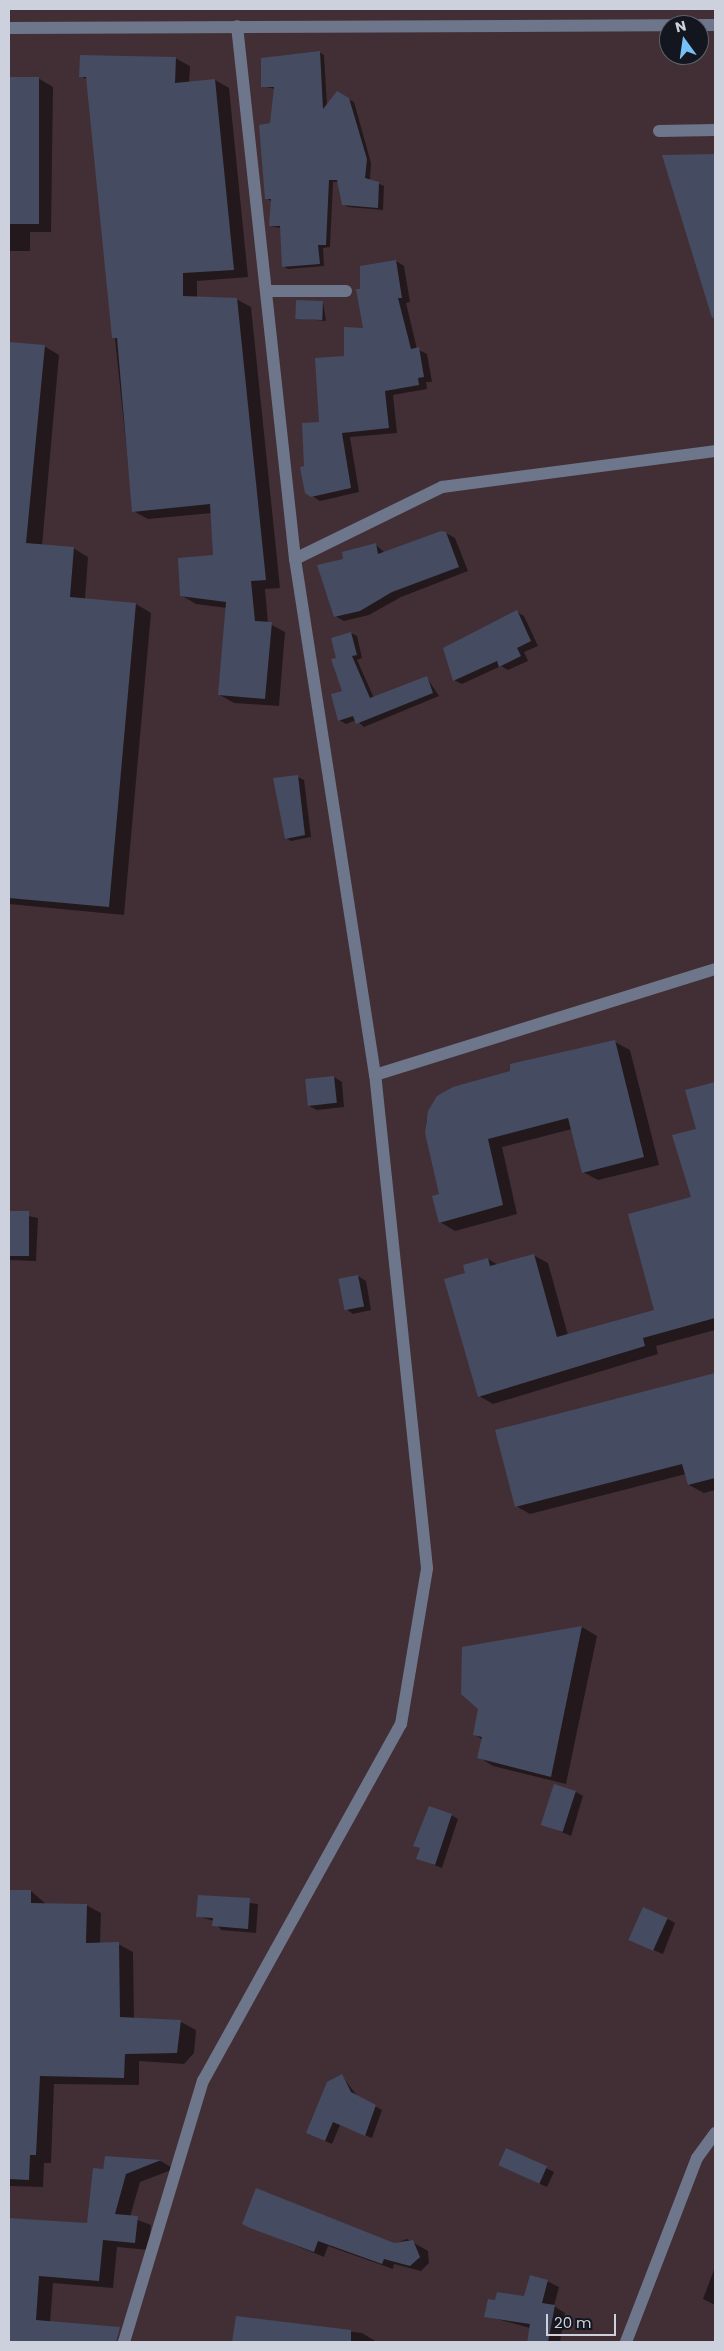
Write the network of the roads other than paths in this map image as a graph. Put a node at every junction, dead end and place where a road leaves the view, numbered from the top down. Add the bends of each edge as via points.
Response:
1 (715, 25) edge
2 (237, 26) junction
3 (9, 28) edge
4 (715, 130) edge
5 (659, 132) dead end
6 (267, 291) junction
7 (346, 291) dead end
8 (715, 451) edge
9 (295, 559) junction
10 (715, 969) edge
11 (375, 1075) junction
12 (715, 2133) edge
13 (124, 2342) edge
14 (626, 2342) edge

1 - 2 main road
2 - 3 main road
2 - 6 main road
4 - 5 main road
6 - 7 main road
6 - 9 main road
8 - 9 main road via 442,487
9 - 11 main road
10 - 11 main road
11 - 13 main road via 427,1568 401,1724 204,2080
12 - 14 main road via 698,2158

